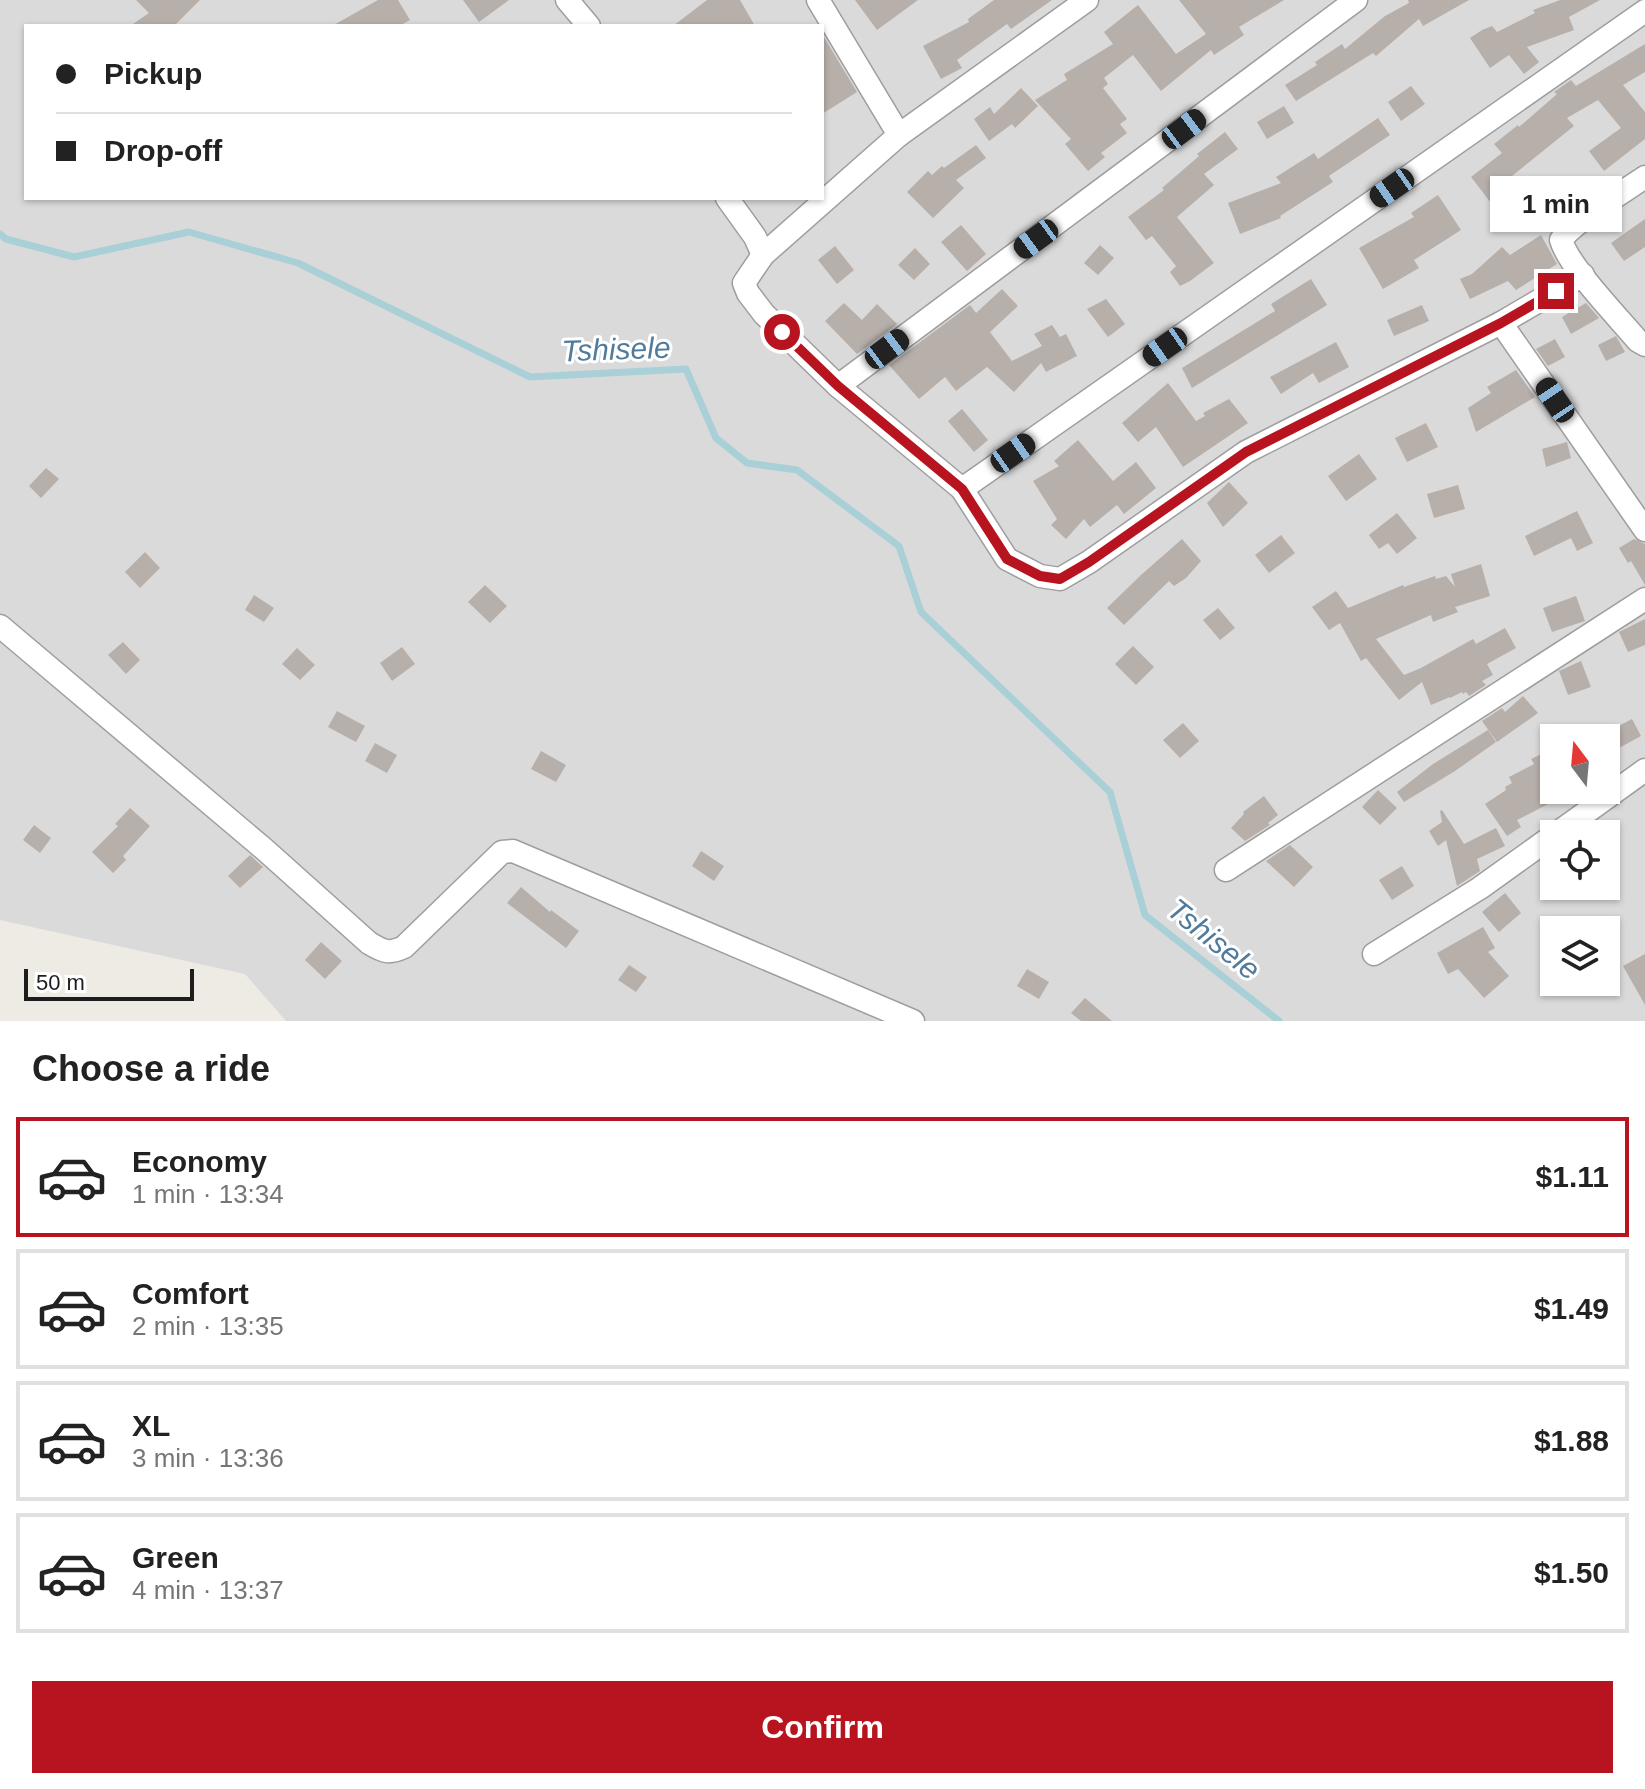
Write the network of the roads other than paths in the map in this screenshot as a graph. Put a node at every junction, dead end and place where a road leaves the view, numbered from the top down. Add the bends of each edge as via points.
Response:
1 (567, 0) edge
2 (818, 0) edge
3 (1356, 0) edge
4 (1083, 1) edge
5 (1645, 11) edge
6 (587, 24) edge
7 (899, 135) junction
8 (1645, 177) edge
9 (728, 200) edge
10 (763, 255) junction
11 (1583, 275) junction
12 (1501, 323) junction
13 (1645, 345) edge
14 (838, 386) junction
15 (962, 489) junction
16 (1645, 530) edge
17 (1645, 599) edge
18 (0, 626) edge
19 (1645, 770) edge
20 (1576, 820) edge
21 (1540, 846) edge
22 (1226, 870) dead end
23 (1374, 954) dead end
24 (913, 1021) edge

1 - 6 street
2 - 7 street
3 - 14 street
4 - 7 street
5 - 15 street
7 - 10 street
8 - 11 street via 1561,240
9 - 10 street
10 - 14 street via 744,283 748,293
11 - 12 street
11 - 13 street
12 - 15 street via 1246,452 1060,579 1040,576 1007,559
12 - 16 street
14 - 15 street
17 - 22 street
18 - 24 street via 381,950 404,947 492,860 513,851
19 - 20 street
21 - 23 street

